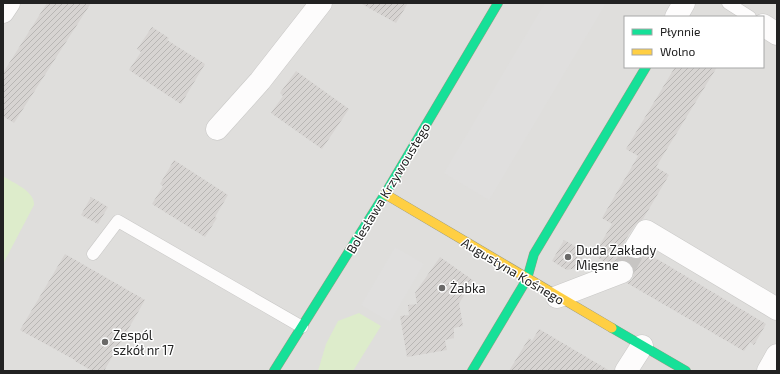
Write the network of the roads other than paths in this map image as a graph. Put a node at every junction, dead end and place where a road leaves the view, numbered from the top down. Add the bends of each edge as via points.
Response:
1 (9, 3) edge
2 (321, 3) edge
3 (498, 3) edge
4 (684, 3) edge
5 (728, 3) edge
6 (3, 12) edge
7 (677, 16) edge
8 (748, 16) edge
9 (764, 26) edge
10 (777, 34) edge
11 (645, 68) edge
12 (217, 129) dead end
13 (385, 194) junction
14 (636, 247) tunnel mouth
15 (93, 254) dead end
16 (622, 272) tunnel mouth
17 (527, 278) junction
18 (557, 297) junction
19 (777, 309) edge
20 (302, 327) junction
21 (642, 346) junction
22 (777, 355) edge
23 (274, 371) edge
24 (472, 371) edge
25 (626, 371) edge
26 (686, 371) edge
27 (768, 371) edge

1 - 6 street
2 - 12 street via 260,81
3 - 13 street, Bolesława Krzywoustego
4 - 7 street
5 - 8 lane
9 - 10 street
11 - 17 street via 534,254
13 - 17 street, Augustyna Kośnego
13 - 20 street, Bolesława Krzywoustego
14 - 19 street via 646,231
15 - 20 lane via 118,221
16 - 18 street
17 - 18 street, Augustyna Kośnego
17 - 24 street
18 - 21 street, Augustyna Kośnego
20 - 23 street, Bolesława Krzywoustego
21 - 25 street
21 - 26 street, Augustyna Kośnego
22 - 27 street

